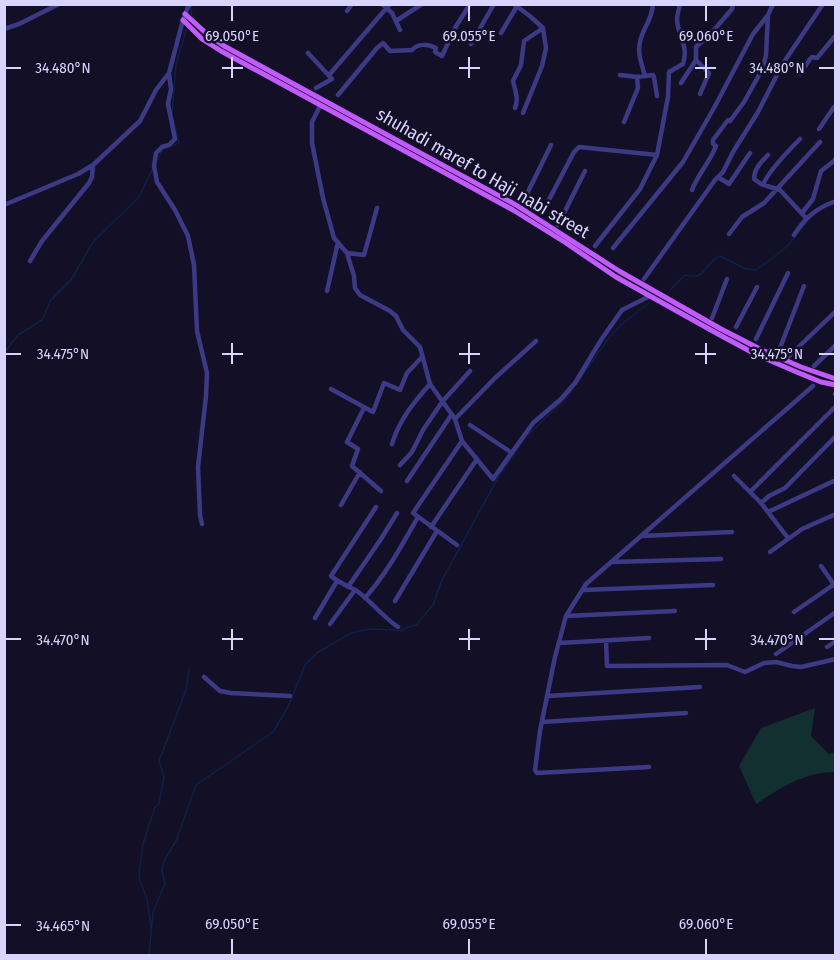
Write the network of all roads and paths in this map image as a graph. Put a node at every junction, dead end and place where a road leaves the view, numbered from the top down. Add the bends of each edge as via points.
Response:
1 (59, 4) edge
2 (352, 4) edge
3 (382, 4) edge
4 (422, 4) edge
5 (470, 4) edge
6 (494, 4) edge
7 (653, 4) edge
8 (680, 4) edge
9 (733, 4) edge
10 (773, 4) edge
11 (823, 4) edge
12 (516, 5) edge
13 (388, 7) edge
14 (187, 11) edge
15 (347, 11) dead end
16 (768, 15) junction
17 (396, 21) junction
18 (543, 28) junction
19 (4, 29) edge
20 (400, 30) dead end
21 (501, 33) dead end
22 (836, 35) edge
23 (471, 44) dead end
24 (308, 53) dead end
25 (696, 60) junction
26 (169, 73) junction
27 (800, 74) dead end
28 (329, 75) junction
29 (620, 75) dead end
30 (645, 76) junction
31 (637, 77) junction
32 (681, 83) dead end
33 (316, 88) dead end
34 (700, 94) dead end
35 (338, 95) dead end
36 (657, 96) dead end
37 (319, 108) dead end
38 (515, 108) dead end
39 (836, 108) edge
40 (523, 113) dead end
41 (624, 122) dead end
42 (819, 129) dead end
43 (800, 139) dead end
44 (820, 142) dead end
45 (551, 145) dead end
46 (750, 153) dead end
47 (657, 155) junction
48 (768, 155) dead end
49 (836, 158) edge
50 (93, 165) junction
51 (585, 171) dead end
52 (718, 177) junction
53 (763, 185) junction
54 (778, 188) junction
55 (692, 190) dead end
56 (524, 200) dead end
57 (836, 201) edge
58 (4, 205) edge
59 (376, 208) dead end
60 (542, 213) dead end
61 (802, 213) junction
62 (806, 218) junction
63 (558, 225) dead end
64 (729, 234) dead end
65 (794, 235) dead end
66 (338, 242) junction
67 (595, 246) dead end
68 (613, 248) dead end
69 (347, 253) junction
70 (30, 261) dead end
71 (788, 273) dead end
72 (644, 279) dead end
73 (727, 279) dead end
74 (804, 286) dead end
75 (757, 287) dead end
76 (327, 291) dead end
77 (650, 296) junction
78 (836, 310) edge
79 (712, 318) dead end
80 (736, 327) dead end
81 (756, 339) dead end
82 (536, 341) dead end
83 (836, 345) edge
84 (778, 353) dead end
85 (422, 357) junction
86 (786, 359) dead end
87 (814, 366) dead end
88 (470, 372) dead end
89 (836, 379) edge
90 (430, 384) junction
91 (813, 386) dead end
92 (836, 386) edge
93 (331, 389) dead end
94 (442, 402) junction
95 (836, 406) edge
96 (364, 408) junction
97 (454, 416) junction
98 (470, 425) dead end
99 (836, 436) edge
100 (462, 441) junction
101 (392, 444) dead end
102 (512, 453) junction
103 (477, 459) junction
104 (400, 465) dead end
105 (360, 472) junction
106 (734, 476) dead end
107 (836, 480) edge
108 (407, 481) dead end
109 (381, 491) dead end
110 (751, 491) junction
111 (761, 502) junction
112 (341, 505) dead end
113 (376, 507) dead end
114 (768, 512) junction
115 (397, 513) dead end
116 (836, 514) edge
117 (418, 517) junction
118 (202, 524) dead end
119 (431, 527) junction
120 (437, 531) junction
121 (732, 532) dead end
122 (640, 536) junction
123 (788, 538) junction
124 (457, 545) dead end
125 (770, 552) dead end
126 (722, 559) dead end
127 (611, 562) junction
128 (821, 566) dead end
129 (337, 581) junction
130 (835, 584) edge
131 (713, 585) dead end
132 (348, 587) junction
133 (355, 590) junction
134 (583, 590) junction
135 (365, 598) junction
136 (395, 601) dead end
137 (675, 611) dead end
138 (794, 612) dead end
139 (836, 612) edge
140 (566, 616) junction
141 (315, 618) dead end
142 (330, 624) dead end
143 (398, 627) dead end
144 (649, 638) dead end
145 (606, 641) junction
146 (836, 641) edge
147 (559, 643) junction
148 (827, 647) dead end
149 (776, 654) dead end
150 (836, 659) edge
151 (204, 677) dead end
152 (700, 687) dead end
153 (290, 696) dead end
154 (547, 696) junction
155 (686, 713) dead end
156 (542, 722) junction
157 (649, 767) dead end

1 - 19 street
2 - 15 street
3 - 13 street
4 - 17 street
5 - 35 street via 442,56 431,45 390,51 383,43
6 - 23 street
7 - 30 street via 639,50
8 - 47 street via 677,21 684,42 684,60 669,72
9 - 25 street via 696,47
10 - 16 street
11 - 52 street via 782,65
12 - 18 street
12 - 21 street
13 - 17 street
13 - 28 street
14 - 26 street
14 - 77 main road via 202,39 221,51 513,210
14 - 89 main road, shuhadi maref to Haji nabi street via 224,46 516,205 619,271 760,349
16 - 55 street via 763,68 733,118 713,140 714,152
16 - 68 street via 753,34 683,162
17 - 20 street
18 - 38 street via 524,41 521,64 513,81
18 - 40 street via 543,66
22 - 27 street
24 - 28 street
25 - 32 street
25 - 34 street via 709,72
26 - 50 street via 140,121
26 - 118 street via 168,104 175,139 156,153 154,166 157,182 188,236 194,265 197,331 207,373 198,467
28 - 33 street via 332,79
29 - 31 street
30 - 31 street
30 - 36 street via 654,76
31 - 41 street via 638,88
37 - 66 street via 312,122 312,143 323,198
39 - 42 street
43 - 53 street
44 - 54 street
45 - 56 street
46 - 52 street via 729,184
47 - 60 street via 579,147
47 - 67 street via 640,189
48 - 53 street via 753,176
49 - 61 street via 821,171 813,199
50 - 58 street
50 - 70 street via 89,183
51 - 63 street
52 - 72 street
53 - 54 street
54 - 61 street
54 - 64 street via 742,217
57 - 62 street
59 - 69 street via 364,255
61 - 62 street
62 - 65 street
66 - 69 street
66 - 76 street
69 - 85 street via 360,295 396,316 420,348
71 - 81 street
73 - 79 street
74 - 84 street
75 - 80 street
77 - 92 main road via 757,355
77 - 102 street via 622,310 575,383 533,423
78 - 86 street
82 - 97 street
83 - 87 street
85 - 90 street
85 - 96 street via 407,373 400,390 384,382 373,412
88 - 94 street
90 - 94 street
90 - 101 street via 412,405
91 - 122 street
93 - 96 street
94 - 97 street
94 - 104 street
95 - 110 street
96 - 105 street via 347,442 358,449 352,466
97 - 100 street
97 - 108 street
98 - 102 street
99 - 111 street via 785,488
100 - 103 street
100 - 117 street via 413,513
102 - 103 street via 493,479
103 - 119 street
105 - 109 street
105 - 112 street
106 - 110 street
107 - 114 street
110 - 111 street
111 - 114 street
113 - 129 street via 331,576
114 - 123 street
115 - 132 street
116 - 123 street
117 - 119 street
117 - 135 street
119 - 120 street
120 - 124 street
120 - 136 street
121 - 122 street
122 - 127 street
123 - 125 street
126 - 127 street
127 - 134 street
128 - 130 street
129 - 132 street
129 - 141 street
130 - 138 street
131 - 134 street
132 - 133 street
133 - 135 street
133 - 142 street
134 - 140 street
135 - 143 street
137 - 140 street
139 - 149 street
140 - 147 street
144 - 145 street
145 - 147 street
145 - 150 street via 607,666 727,665 745,672 764,663 801,667
146 - 148 street
147 - 154 street
151 - 153 street via 220,691
152 - 154 street
154 - 156 street
155 - 156 street
156 - 157 street via 537,772

